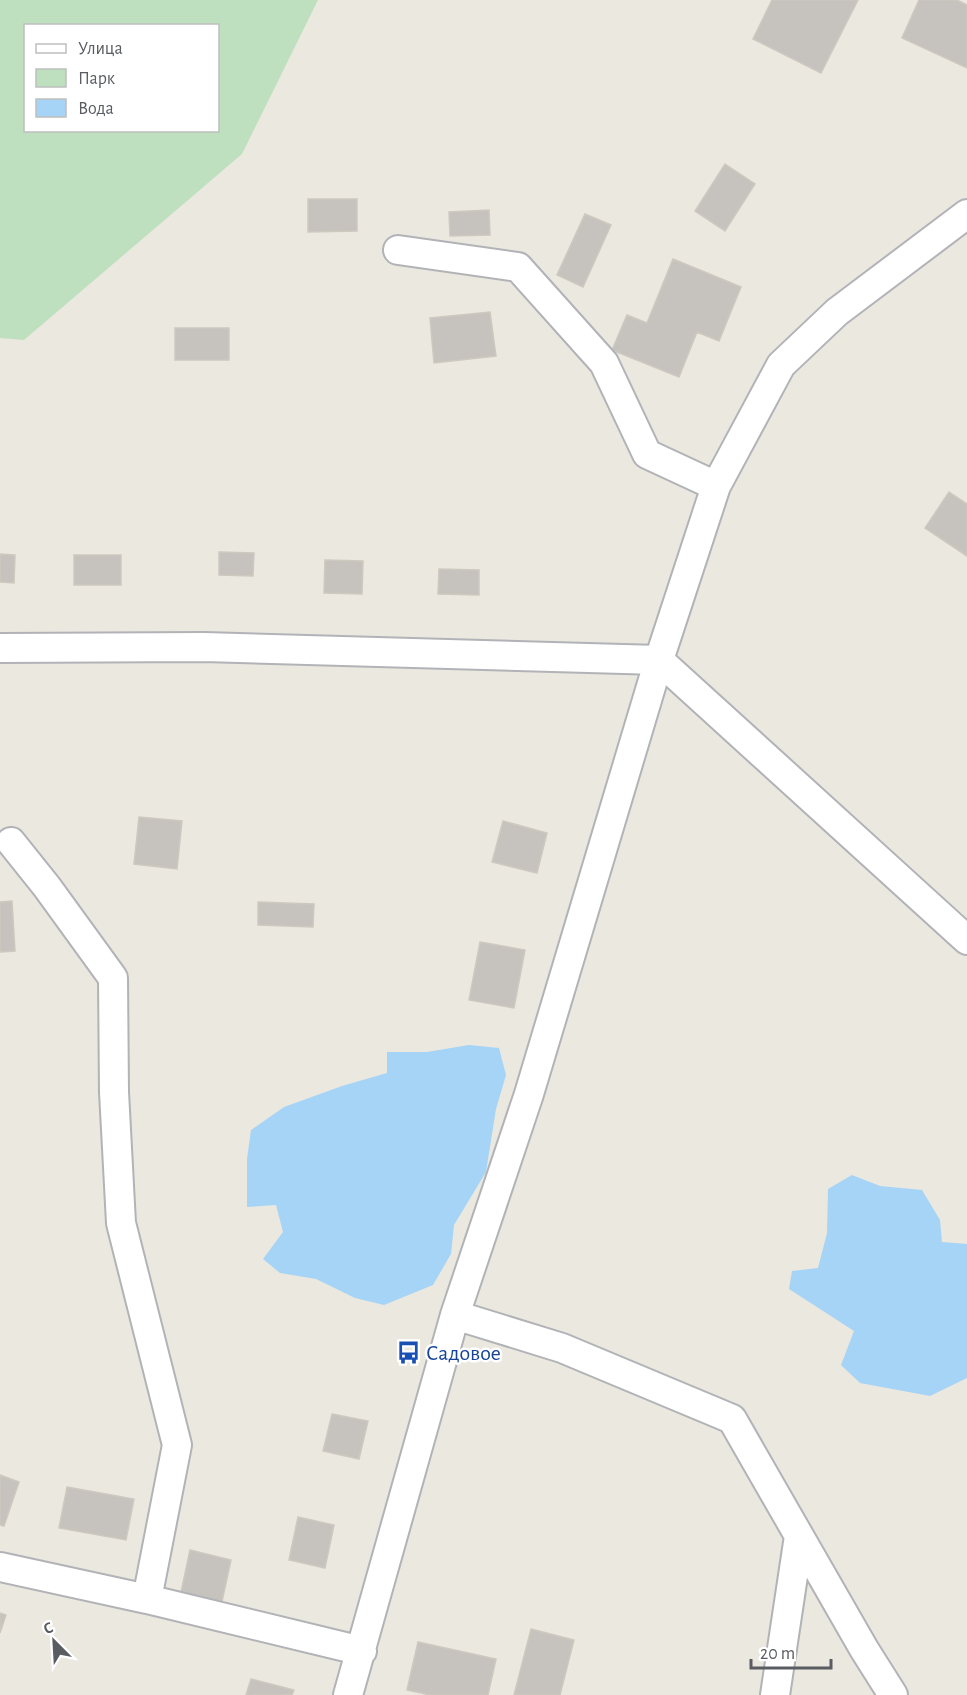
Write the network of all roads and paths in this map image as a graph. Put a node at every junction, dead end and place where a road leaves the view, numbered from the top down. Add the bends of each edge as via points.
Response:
1 (967, 214) edge
2 (398, 250) dead end
3 (716, 486) junction
4 (0, 648) edge
5 (659, 660) junction
6 (11, 842) dead end
7 (967, 940) edge
8 (455, 1315) junction
9 (799, 1536) junction
10 (0, 1567) edge
11 (147, 1599) junction
12 (362, 1651) junction
13 (348, 1695) edge
14 (775, 1695) edge
15 (893, 1695) edge

1 - 3 street via 837,312 781,365
2 - 3 street via 518,267 604,363 647,454
3 - 5 street
4 - 5 street via 204,647
5 - 7 street
5 - 8 street via 529,1094
6 - 11 street via 113,978 121,1223 177,1445
8 - 9 street via 562,1348 732,1419
8 - 12 street
9 - 14 street
9 - 15 street
10 - 11 street
11 - 12 street
12 - 13 street

